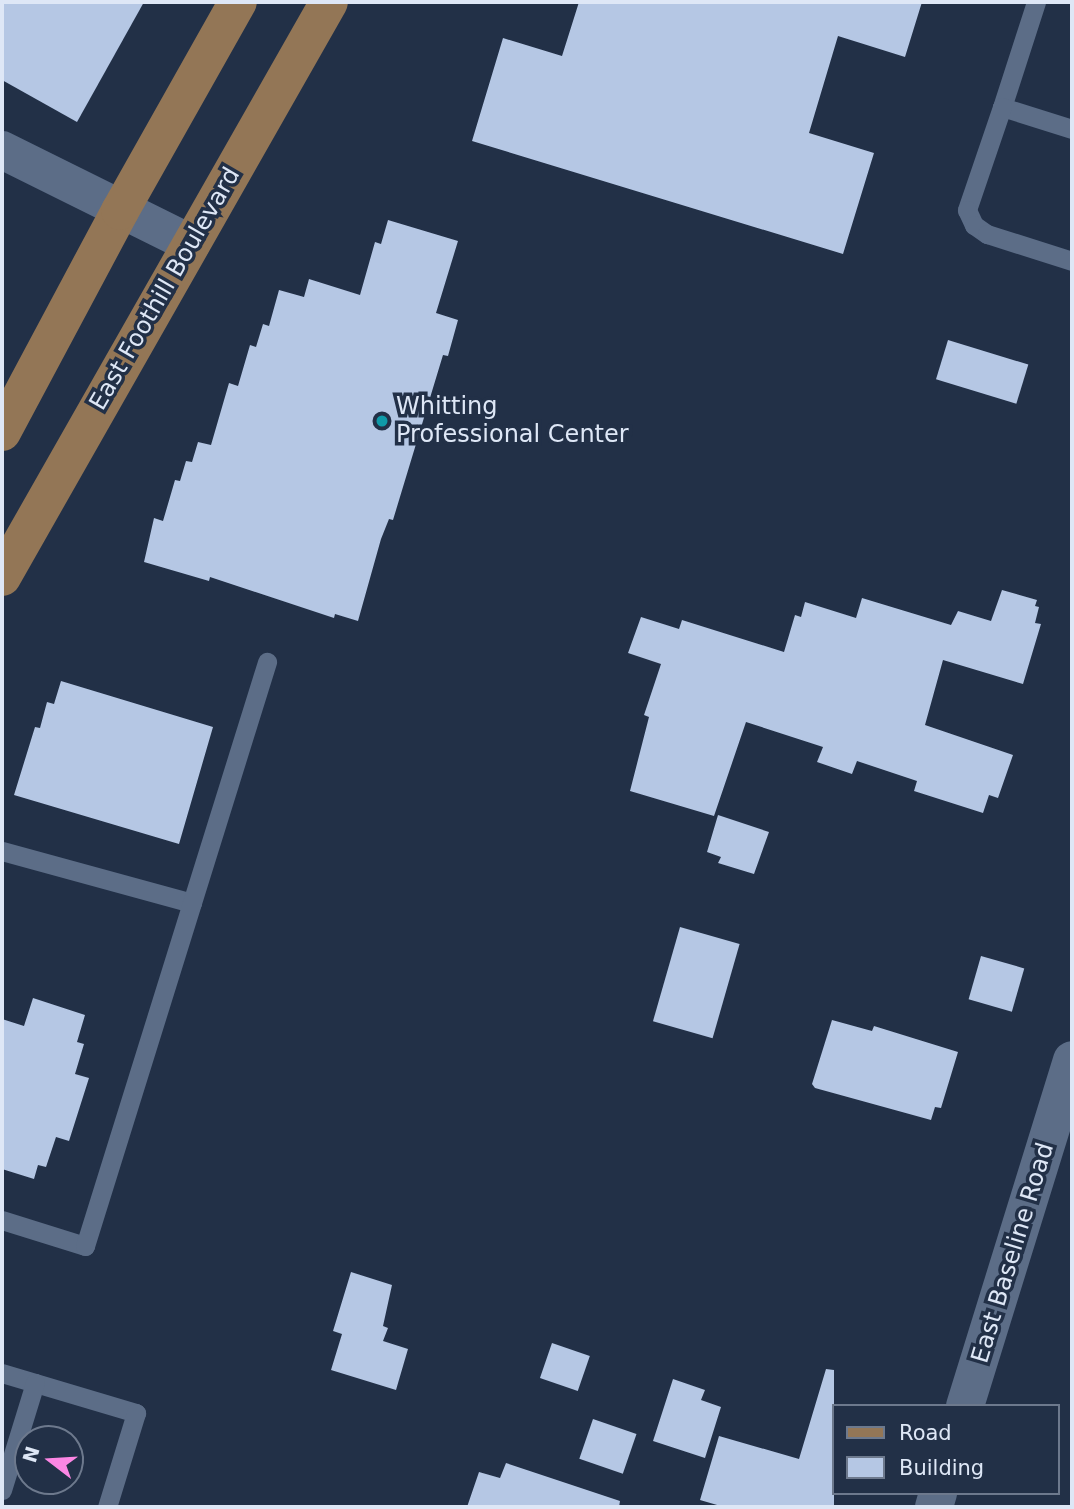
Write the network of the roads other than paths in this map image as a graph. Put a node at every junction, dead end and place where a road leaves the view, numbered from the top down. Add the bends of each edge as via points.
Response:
1 (238, 2) edge
2 (329, 2) edge
3 (1035, 2) edge
4 (1002, 107) junction
5 (1072, 129) edge
6 (2, 150) edge
7 (120, 211) junction
8 (191, 244) junction
9 (1072, 261) edge
10 (2, 432) edge
11 (2, 577) edge
12 (267, 662) dead end
13 (2, 851) edge
14 (192, 903) junction
15 (1072, 1060) edge
16 (2, 1220) edge
17 (2, 1373) edge
18 (35, 1383) junction
19 (966, 1404) edge
20 (2, 1490) edge
21 (107, 1507) edge

1 - 7 main road
2 - 8 main road, East Foothill Boulevard
3 - 4 lane
4 - 5 lane
4 - 9 lane via 967,209 974,225 987,234
6 - 7 main road
7 - 8 main road
7 - 10 main road
8 - 11 main road, East Foothill Boulevard
12 - 14 lane
13 - 14 lane
14 - 16 lane via 85,1246
15 - 19 main road, East Baseline Road
17 - 18 lane
18 - 20 lane
18 - 21 lane via 136,1413

